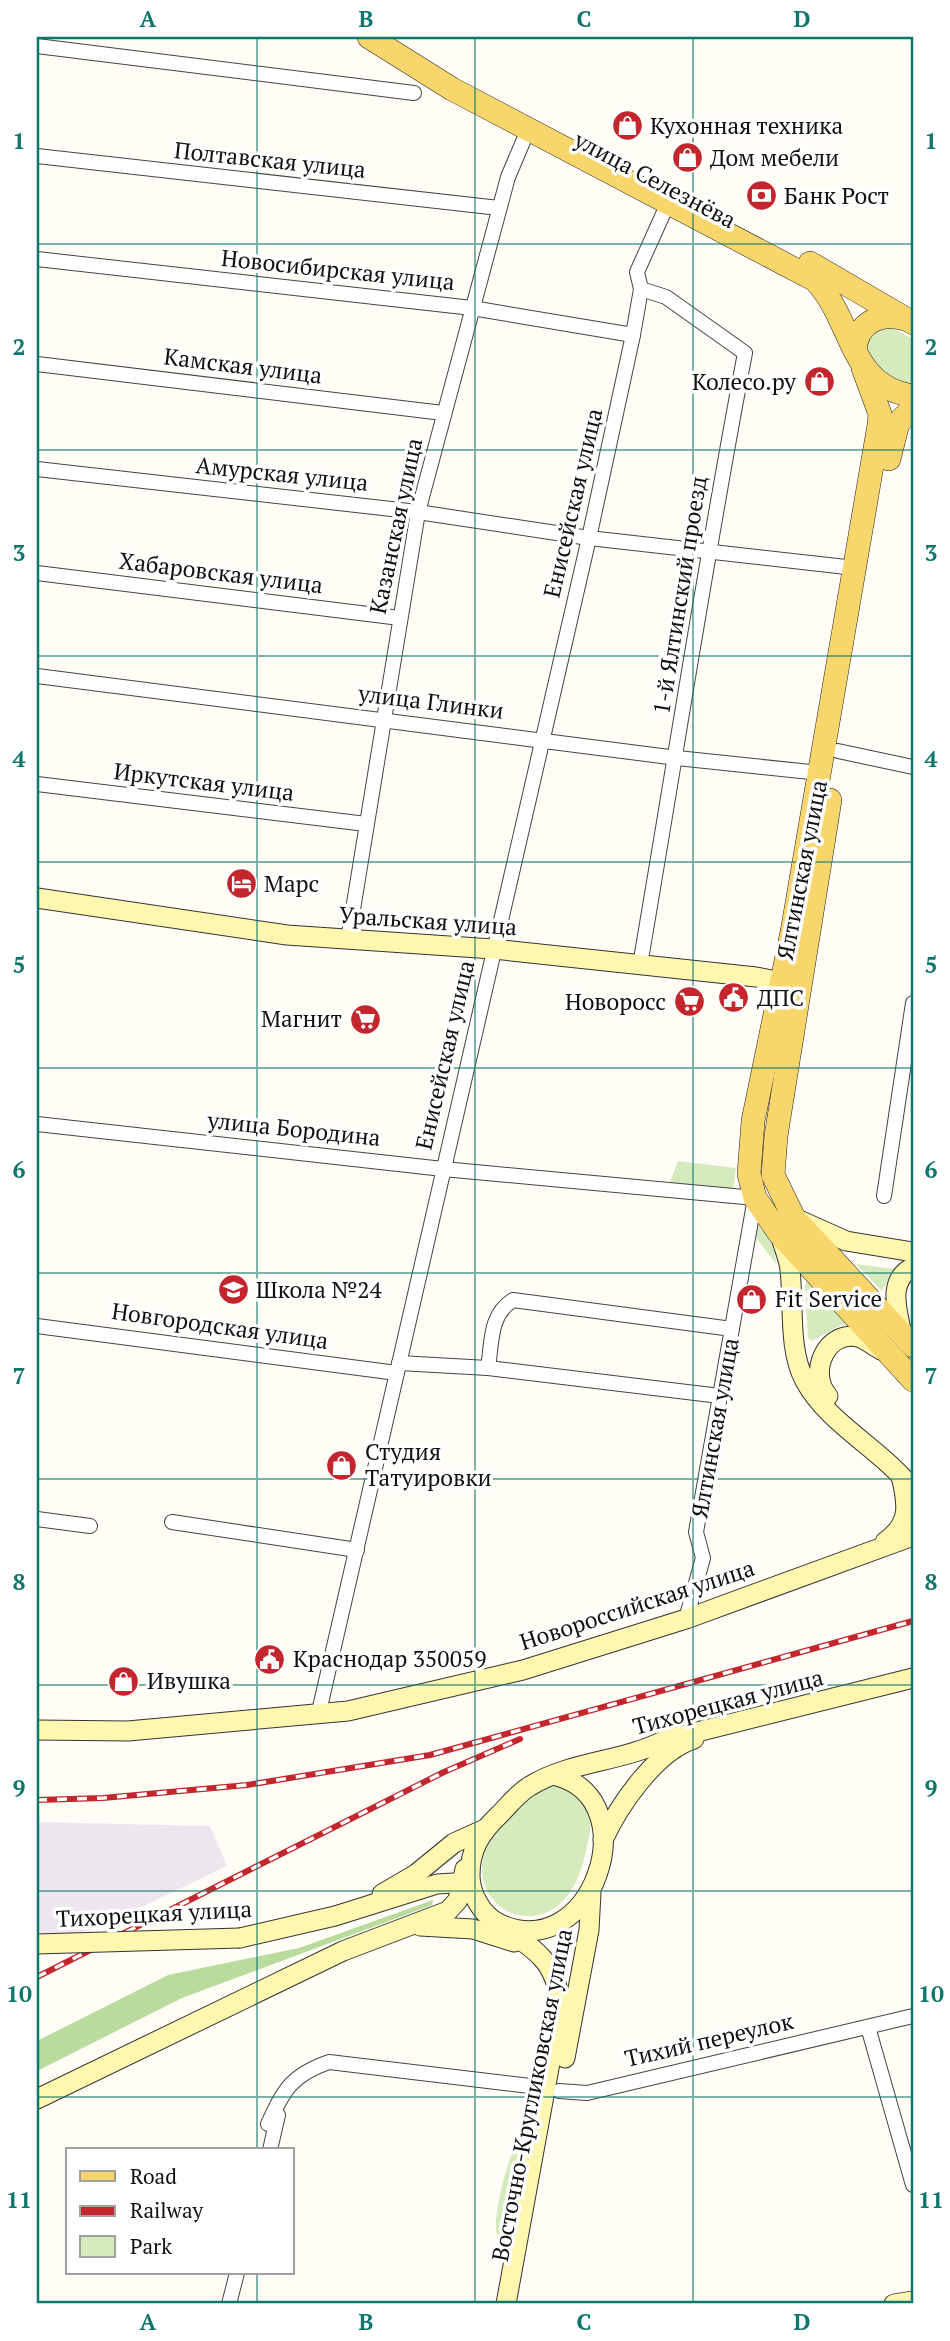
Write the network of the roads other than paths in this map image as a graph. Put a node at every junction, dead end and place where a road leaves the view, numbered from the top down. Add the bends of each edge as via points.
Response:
1 (369, 37) edge
2 (397, 37) edge
3 (37, 46) edge
4 (414, 93) dead end
5 (528, 130) junction
6 (37, 156) edge
7 (668, 204) junction
8 (499, 208) junction
9 (37, 259) edge
10 (641, 289) junction
11 (472, 308) junction
12 (909, 321) edge
13 (633, 335) junction
14 (859, 359) junction
15 (37, 364) edge
16 (913, 396) edge
17 (913, 408) edge
18 (443, 413) junction
19 (37, 469) edge
20 (418, 513) junction
21 (589, 538) junction
22 (708, 549) junction
23 (855, 568) junction
24 (37, 573) edge
25 (400, 618) junction
26 (37, 676) edge
27 (383, 719) junction
28 (542, 739) junction
29 (838, 751) junction
30 (677, 758) junction
31 (913, 767) edge
32 (820, 773) junction
33 (37, 784) edge
34 (366, 824) junction
35 (37, 898) edge
36 (348, 940) junction
37 (493, 949) junction
38 (640, 965) junction
39 (780, 981) junction
40 (913, 1003) edge
41 (798, 1011) junction
42 (37, 1124) edge
43 (443, 1169) junction
44 (884, 1196) dead end
45 (755, 1198) junction
46 (787, 1226) junction
47 (913, 1252) edge
48 (913, 1267) edge
49 (37, 1326) edge
50 (732, 1329) junction
51 (908, 1340) edge
52 (891, 1356) junction
53 (398, 1368) junction
54 (488, 1368) junction
55 (913, 1380) edge
56 (720, 1396) junction
57 (873, 1447) junction
58 (907, 1475) edge
59 (913, 1490) edge
60 (37, 1519) edge
61 (172, 1522) dead end
62 (90, 1527) dead end
63 (913, 1536) edge
64 (876, 1549) junction
65 (357, 1550) junction
66 (685, 1619) junction
67 (913, 1678) edge
68 (913, 1687) edge
69 (318, 1716) junction
70 (37, 1730) edge
71 (556, 1776) junction
72 (480, 1836) junction
73 (603, 1840) junction
74 (468, 1892) junction
75 (591, 1893) junction
76 (354, 1910) junction
77 (490, 1918) junction
78 (414, 1926) junction
79 (37, 1944) edge
80 (533, 1950) junction
81 (913, 2016) edge
82 (868, 2027) junction
83 (553, 2090) junction
84 (282, 2093) junction
85 (37, 2099) edge
86 (268, 2124) dead end
87 (270, 2148) edge
88 (913, 2185) edge
89 (237, 2274) edge
90 (913, 2301) edge
91 (229, 2304) edge
92 (506, 2304) edge
93 (518, 2304) edge
94 (894, 2304) edge

1 - 5 main road, улица Селезнёва
2 - 12 main road, улица Селезнёва
3 - 4 street
5 - 7 main road, улица Селезнёва
5 - 8 street, Казанская улица
6 - 8 street, Полтавская улица
7 - 10 street, Енисейская улица via 637,272
7 - 14 main road, улица Селезнёва via 815,280 830,297
8 - 11 street, Казанская улица
9 - 11 street, Новосибирская улица
10 - 13 street, Енисейская улица
10 - 22 street, 1-й Ялтинский проезд via 666,297 745,354
11 - 13 street, Новосибирская улица
11 - 18 street, Казанская улица
12 - 14 main road via 871,320 860,331
13 - 21 street, Енисейская улица
14 - 16 main road via 887,389
14 - 23 main road, Ялтинская улица via 880,414
15 - 18 street, Камская улица
17 - 29 main road, Ялтинская улица via 893,433
18 - 20 street, Казанская улица
19 - 20 street, Амурская улица
20 - 21 street, Амурская улица
20 - 25 street, Казанская улица
21 - 22 street, Амурская улица
21 - 28 street, Енисейская улица
22 - 23 street, Амурская улица
22 - 30 street, 1-й Ялтинский проезд
23 - 32 main road, Ялтинская улица
24 - 25 street, Хабаровская улица
25 - 27 street, Казанская улица
26 - 27 street, улица Глинки
27 - 28 street, улица Глинки
27 - 34 street, Казанская улица
28 - 30 street, улица Глинки
28 - 37 street, Енисейская улица
29 - 31 street
29 - 41 main road, Ялтинская улица
30 - 32 street, улица Глинки
30 - 38 street, 1-й Ялтинский проезд
32 - 39 main road, Ялтинская улица
33 - 34 street, Иркутская улица
34 - 36 street, Казанская улица
35 - 36 main road, Уральская улица via 235,930
36 - 37 main road, Уральская улица
37 - 38 main road, Уральская улица
37 - 43 street, Енисейская улица
38 - 39 main road, Уральская улица
39 - 41 main road via 792,990
39 - 45 main road, Ялтинская улица via 752,1121 749,1174
40 - 44 street
41 - 46 main road, Ялтинская улица via 776,1136 774,1175
42 - 43 street, улица Бородина
43 - 45 street, улица Бородина
43 - 53 street, Енисейская улица
45 - 46 main road
45 - 50 street, Ялтинская улица
46 - 47 main road
46 - 51 main road
46 - 52 main road
46 - 57 main road via 796,1350 803,1378 820,1403
48 - 51 main road via 897,1280
49 - 53 street, Новгородская улица
50 - 54 street via 513,1300 502,1307 494,1322
50 - 56 street, Ялтинская улица
52 - 55 main road
52 - 57 main road via 861,1338 845,1338 821,1357 817,1377 823,1391
53 - 54 street, Новгородская улица
53 - 65 street, Енисейская улица
54 - 56 street, Новгородская улица
56 - 66 street, Ялтинская улица via 696,1532 703,1558
57 - 58 main road
58 - 59 main road
58 - 64 main road via 900,1532
60 - 62 street
61 - 65 street
63 - 64 main road, Новороссийская улица
64 - 66 main road, Новороссийская улица
65 - 69 street, Енисейская улица
66 - 69 main road, Новороссийская улица via 523,1670
67 - 71 main road, Тихорецкая улица via 665,1740
68 - 73 main road, Тихорецкая улица via 688,1741 652,1769 631,1793
69 - 70 main road, Новороссийская улица via 128,1731
71 - 72 main road via 528,1787
71 - 73 main road via 577,1782 590,1795
72 - 74 main road
72 - 76 main road, Тихорецкая улица via 454,1843 416,1874
73 - 75 main road
74 - 76 main road, Тихорецкая улица via 454,1883 437,1884
74 - 77 main road
74 - 78 main road via 448,1911
75 - 77 main road via 573,1914 542,1928 519,1930
75 - 83 main road, Восточно-Кругликовская улица via 589,1930
76 - 79 main road, Тихорецкая улица, bridge via 240,1938
77 - 78 main road
77 - 80 main road, Восточно-Кругликовская улица
78 - 80 main road via 472,1930
78 - 85 main road via 343,1951
80 - 83 main road, Восточно-Кругликовская улица via 548,1964 559,1992
81 - 82 street, Тихий переулок
82 - 83 street, Тихий переулок via 587,2093
82 - 88 street
83 - 84 street, Тихий переулок via 329,2062 304,2071
83 - 92 main road, Восточно-Кругликовская улица
83 - 93 main road, Восточно-Кругликовская улица
84 - 86 street
84 - 87 street
89 - 91 street
90 - 94 main road

